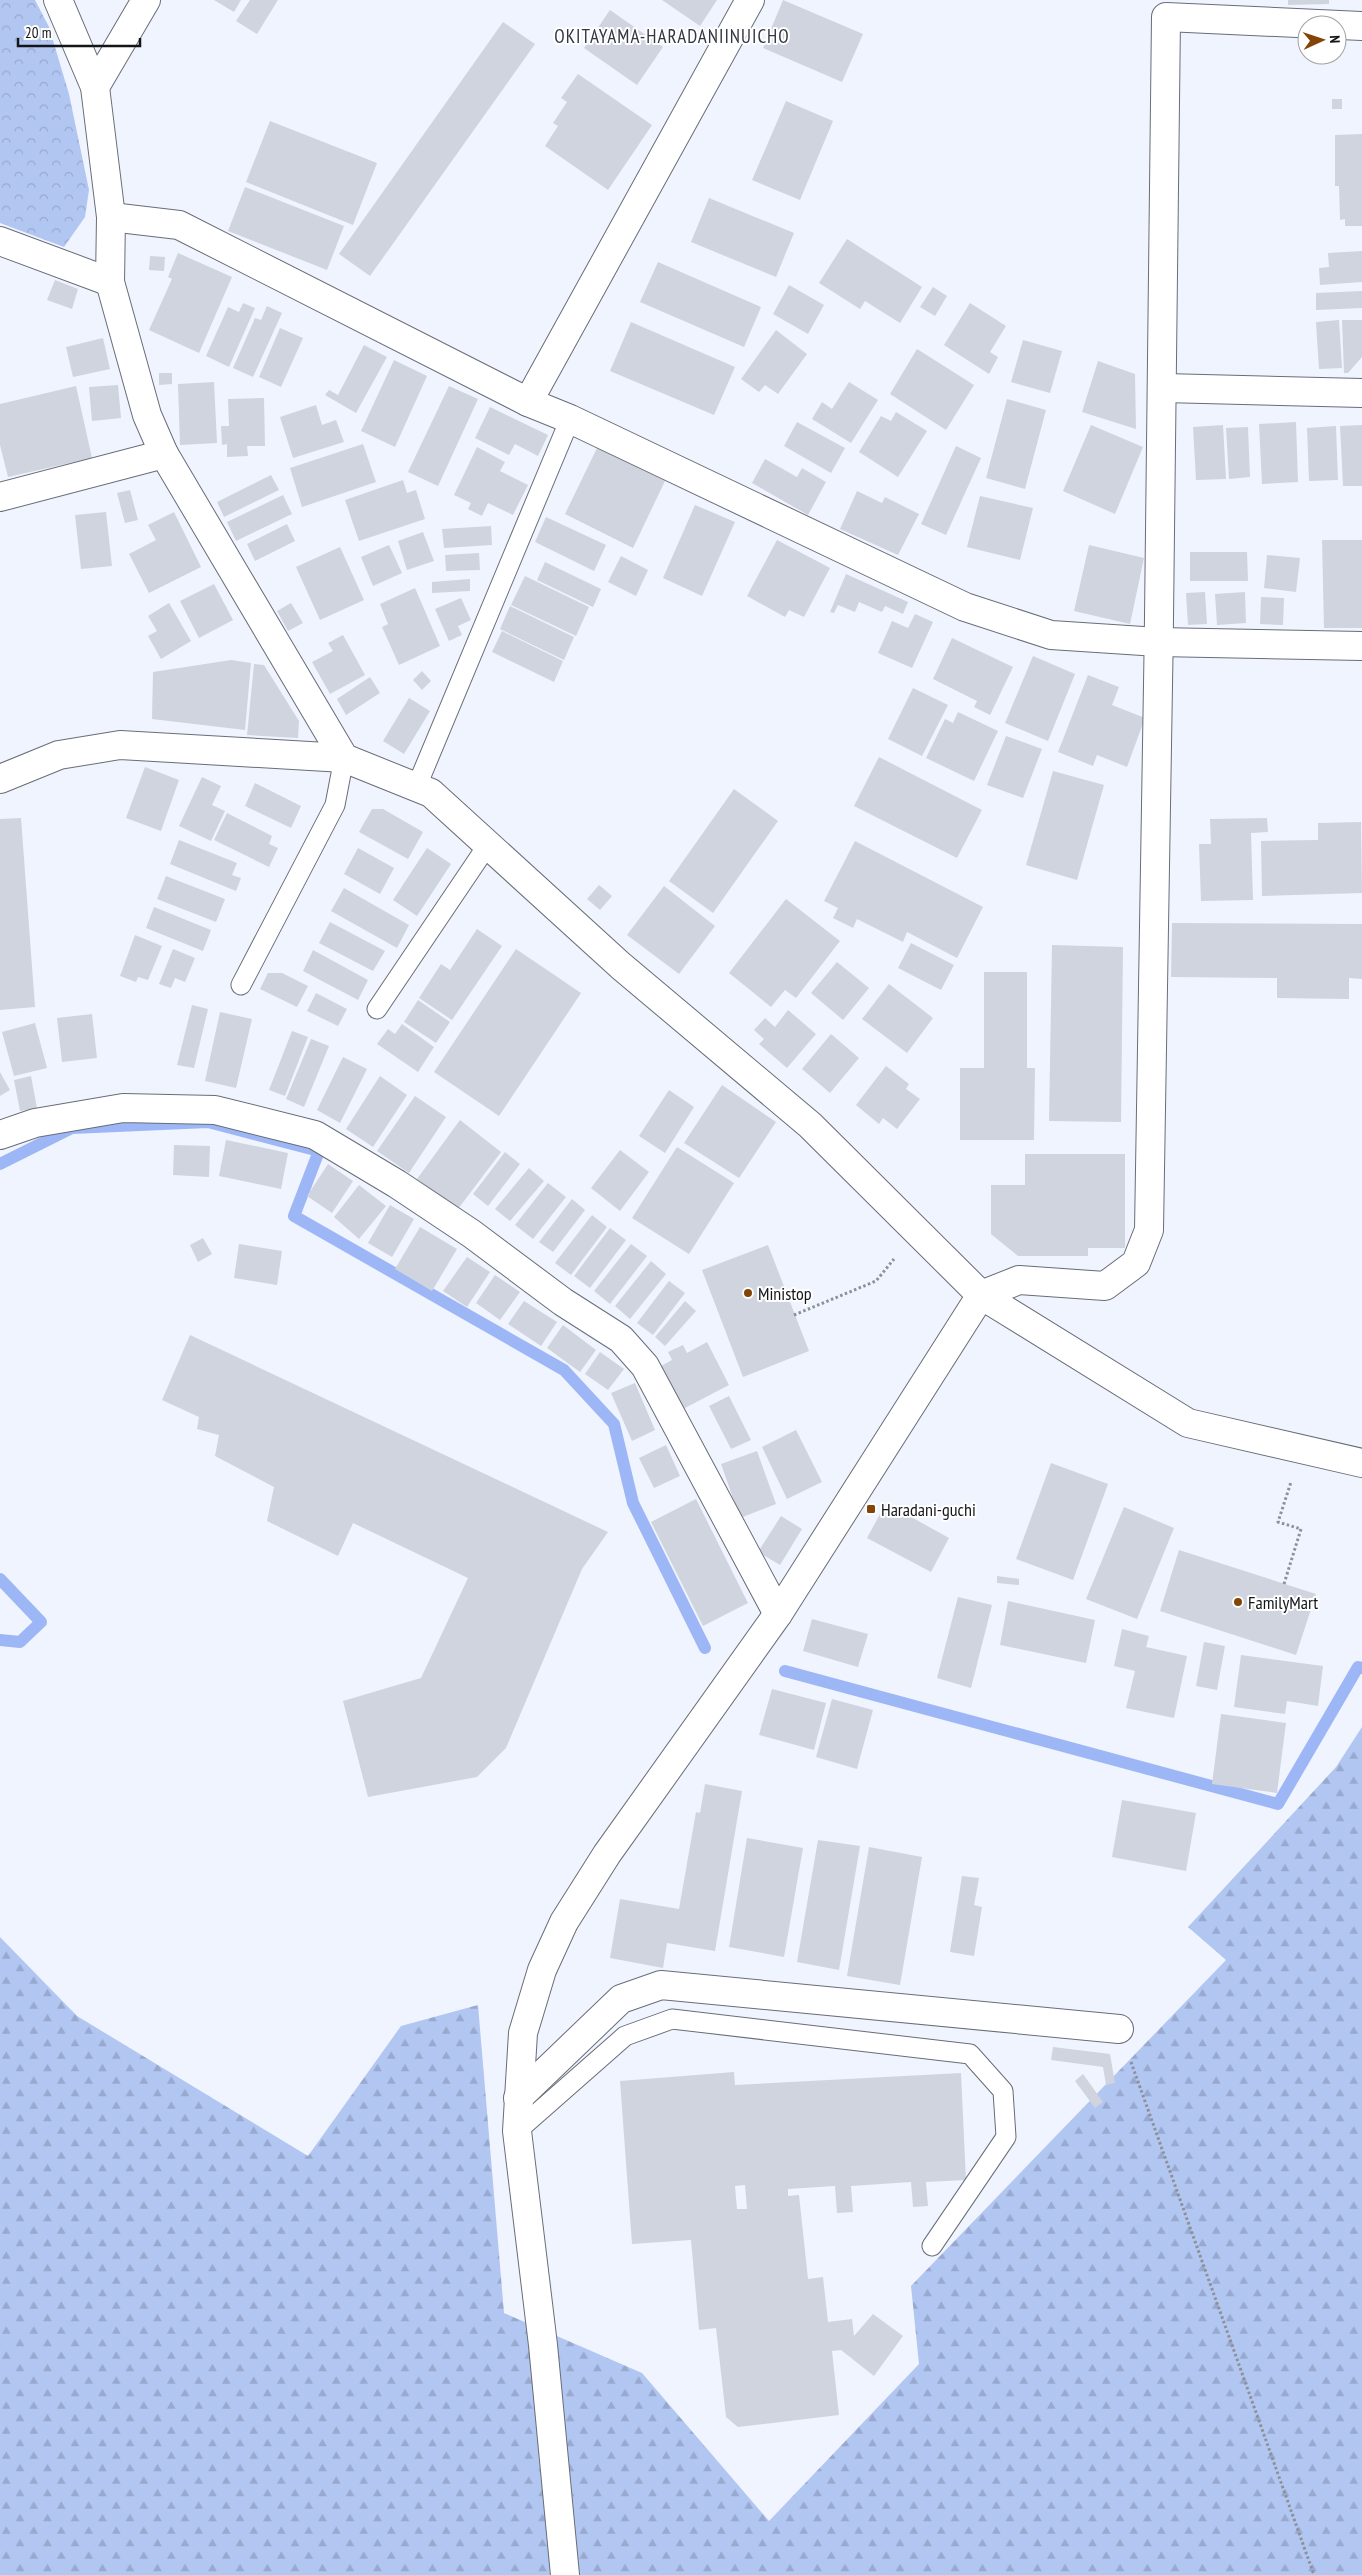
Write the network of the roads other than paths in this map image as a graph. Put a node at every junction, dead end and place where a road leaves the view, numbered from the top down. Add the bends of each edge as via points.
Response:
1 (58, 0) edge
2 (146, 0) edge
3 (750, 0) edge
4 (1166, 9) edge
5 (1362, 26) edge
6 (95, 87) junction
7 (111, 217) junction
8 (0, 240) edge
9 (110, 282) junction
10 (1164, 388) junction
11 (1362, 392) edge
12 (528, 402) junction
13 (570, 419) junction
14 (164, 454) junction
15 (0, 497) edge
16 (1158, 642) junction
17 (1362, 646) edge
18 (344, 758) junction
19 (0, 780) edge
20 (416, 788) junction
21 (487, 846) junction
22 (241, 985) dead end
23 (377, 1009) dead end
24 (0, 1135) edge
25 (981, 1295) junction
26 (1362, 1463) edge
27 (778, 1614) junction
28 (1118, 2029) road end
29 (518, 2098) junction
30 (517, 2131) junction
31 (932, 2246) dead end
32 (565, 2575) edge

1 - 6 street
2 - 6 street
3 - 12 street
4 - 5 street
4 - 10 street
6 - 7 street
7 - 9 street
7 - 12 street via 179,225
8 - 9 street
9 - 14 street via 147,415
10 - 11 street
10 - 16 street
12 - 13 street
13 - 16 street via 965,607 1051,635
13 - 20 lane
14 - 15 street
14 - 18 street
16 - 17 street
16 - 25 street via 1150,1230 1136,1263 1105,1286 1019,1280
18 - 19 street via 120,745 59,755
18 - 20 street
18 - 22 lane via 335,805
20 - 21 street via 431,793
21 - 23 lane
21 - 25 street via 621,966 810,1126
24 - 27 street via 35,1123 123,1108 215,1110 315,1135 397,1184 472,1234 563,1302 621,1339 645,1366
25 - 26 street via 1188,1423
25 - 27 street
27 - 29 street via 607,1854 564,1922 542,1970 523,2033
28 - 29 street via 661,1985 621,1999
29 - 30 street
30 - 31 lane via 625,2036 672,2019 970,2054 1003,2091 1006,2137
30 - 32 street via 543,2344

